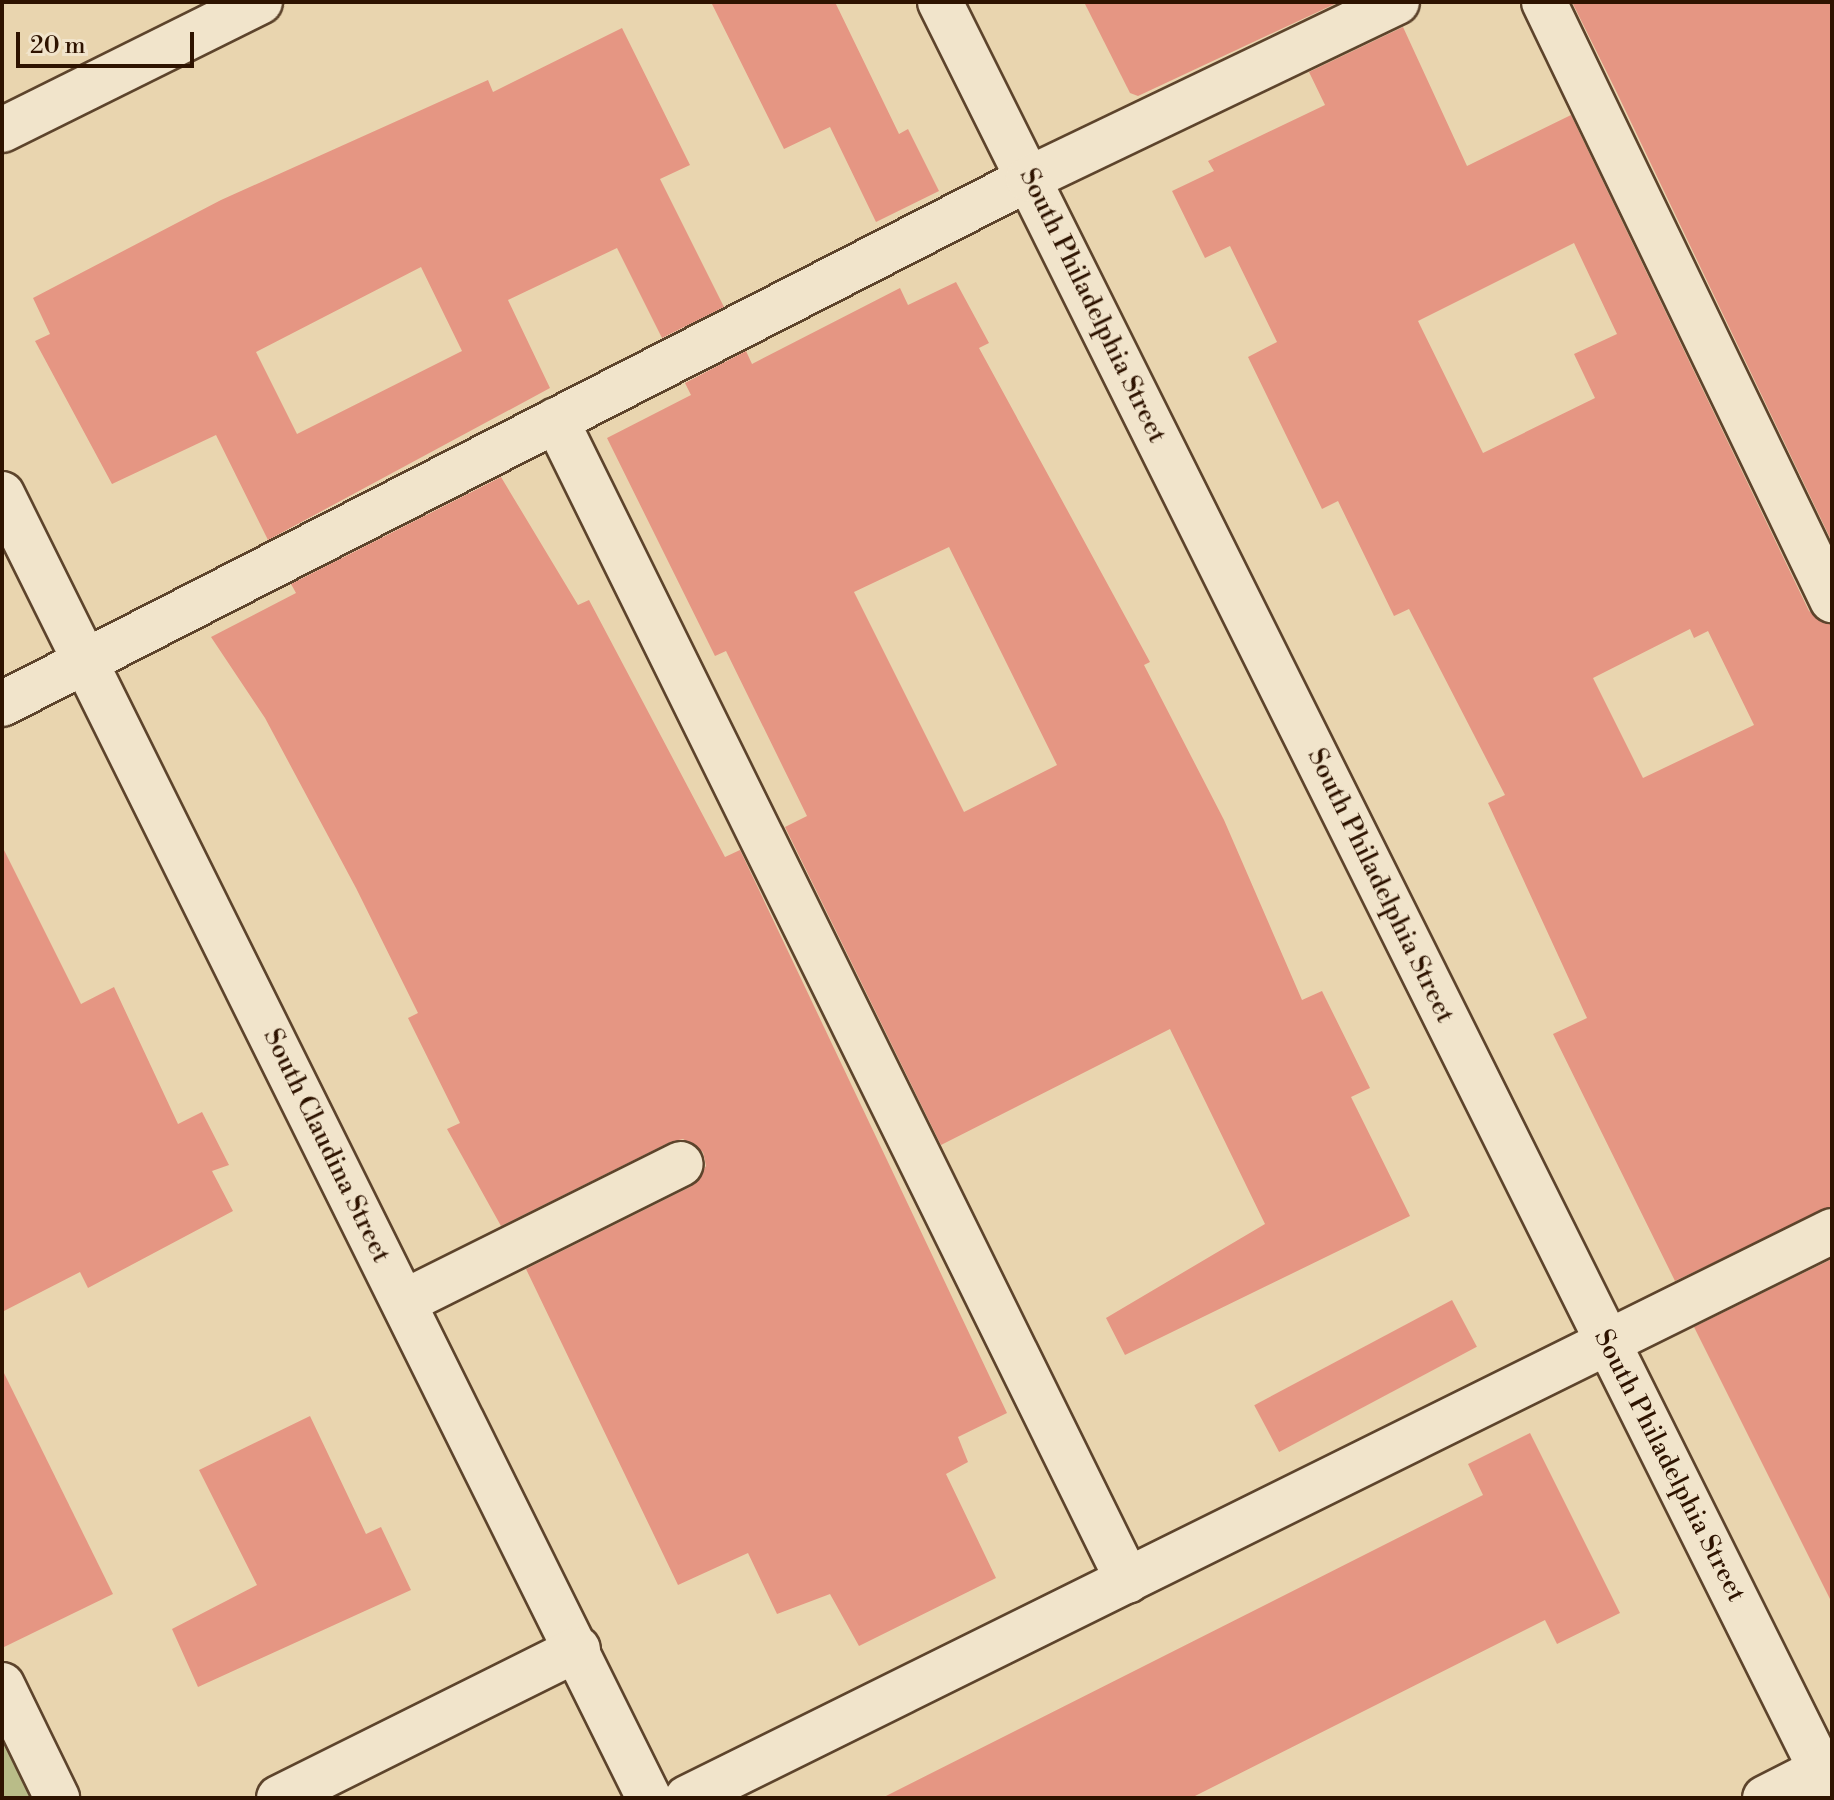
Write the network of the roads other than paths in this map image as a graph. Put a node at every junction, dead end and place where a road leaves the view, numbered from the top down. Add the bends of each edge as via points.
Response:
1 (260, 2) edge
2 (940, 2) edge
3 (1397, 2) edge
4 (1544, 2) edge
5 (2, 130) edge
6 (1028, 179) junction
7 (556, 420) junction
8 (2, 494) edge
9 (1832, 600) edge
10 (87, 662) junction
11 (2, 704) edge
12 (681, 1164) dead end
13 (1832, 1231) edge
14 (404, 1302) junction
15 (1608, 1344) junction
16 (1128, 1581) junction
17 (578, 1649) junction
18 (2, 1685) edge
19 (1822, 1777) edge
20 (57, 1798) edge
21 (279, 1798) edge
22 (649, 1798) edge
23 (687, 1798) edge
24 (1765, 1798) edge

1 - 5 street
2 - 6 street, South Philadelphia Street
3 - 6 street
4 - 9 street
6 - 7 street
6 - 15 street, South Philadelphia Street
7 - 10 street
7 - 16 street
8 - 10 street, South Claudina Street
10 - 11 street
10 - 14 street, South Claudina Street
12 - 14 street
13 - 15 street
14 - 17 street, South Claudina Street
15 - 16 street
15 - 19 street, South Philadelphia Street
16 - 23 street
17 - 21 street
17 - 22 street, South Claudina Street
18 - 20 street
19 - 24 street

